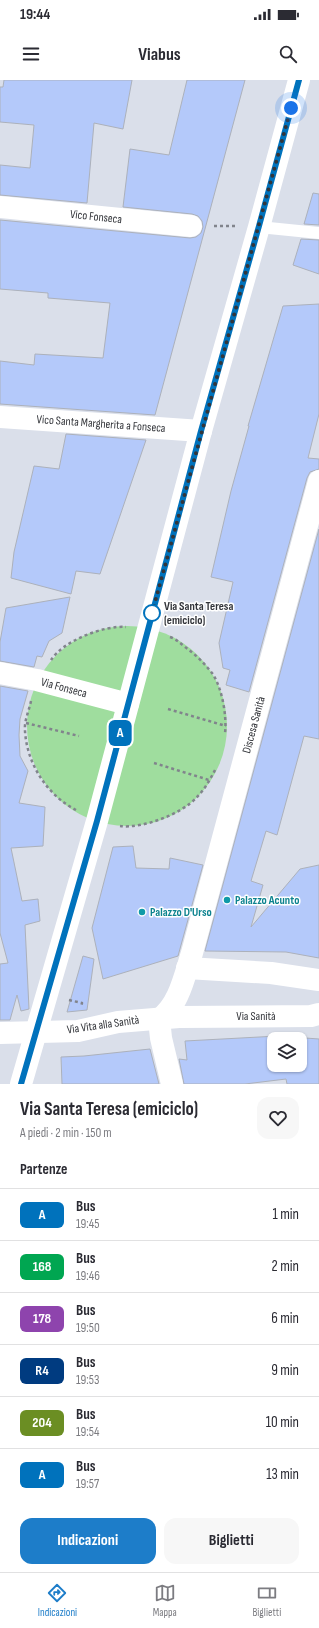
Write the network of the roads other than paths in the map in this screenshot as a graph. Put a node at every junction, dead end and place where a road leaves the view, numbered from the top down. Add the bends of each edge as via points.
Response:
1 (299, 80) edge
2 (0, 207) edge
3 (191, 226) dead end
4 (259, 226) junction
5 (319, 233) edge
6 (0, 417) edge
7 (201, 431) junction
8 (319, 482) edge
9 (0, 673) edge
10 (128, 704) junction
11 (188, 968) junction
12 (319, 980) edge
13 (178, 993) junction
14 (319, 1014) edge
15 (193, 1016) junction
16 (159, 1018) junction
17 (0, 1033) edge
18 (21, 1084) edge
19 (172, 1084) edge

1 - 4 street
2 - 3 street, Vico Fonseca
4 - 5 lane
4 - 7 street
6 - 7 street, Vico Santa Margherita a Fonseca
7 - 10 street
8 - 11 street, Discesa Sanità
9 - 10 street, Via Fonseca
10 - 18 street
11 - 12 street via 271,973
11 - 13 street
13 - 15 street via 182,1006
13 - 16 street via 166,1014
14 - 15 street, Via Sanità
15 - 16 street, Via Vita alla Sanità
16 - 17 street, Via Vita alla Sanità via 118,1022 78,1031
16 - 19 street

